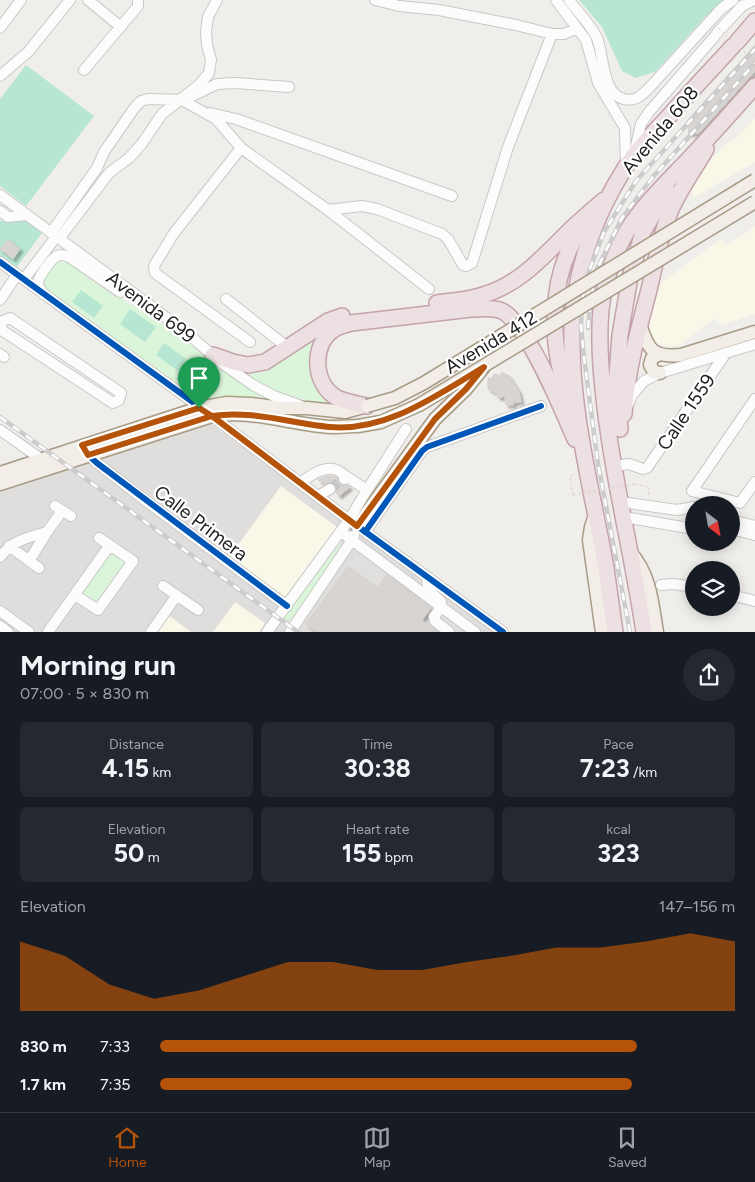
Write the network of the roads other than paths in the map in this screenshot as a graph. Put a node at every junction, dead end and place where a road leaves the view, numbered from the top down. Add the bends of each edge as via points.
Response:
1 (21, 0) edge
2 (70, 0) edge
3 (88, 0) edge
4 (138, 0) edge
5 (217, 0) edge
6 (375, 0) edge
7 (556, 0) edge
8 (569, 0) edge
9 (733, 0) edge
10 (754, 0) edge
11 (755, 21) edge
12 (121, 27) junction
13 (0, 28) edge
14 (577, 28) junction
15 (552, 34) junction
16 (84, 70) dead end
17 (0, 76) edge
18 (289, 86) dead end
19 (755, 86) edge
20 (182, 100) junction
21 (204, 111) junction
22 (721, 124) junction
23 (241, 148) junction
24 (630, 161) junction
25 (686, 161) junction
26 (755, 180) edge
27 (0, 195) edge
28 (452, 196) dead end
29 (609, 196) junction
30 (755, 202) edge
31 (328, 210) junction
32 (0, 212) edge
33 (26, 215) junction
34 (55, 236) junction
35 (0, 262) edge
36 (21, 277) junction
37 (428, 289) dead end
38 (46, 296) junction
39 (226, 299) dead end
40 (0, 300) edge
41 (162, 315) junction
42 (1, 320) edge
43 (640, 324) junction
44 (755, 332) edge
45 (250, 342) dead end
46 (755, 344) edge
47 (287, 347) junction
48 (726, 353) junction
49 (213, 355) junction
50 (658, 355) junction
51 (484, 367) junction
52 (660, 373) junction
53 (755, 398) edge
54 (367, 406) junction
55 (541, 406) dead end
56 (199, 408) junction
57 (307, 408) junction
58 (624, 414) junction
59 (212, 416) junction
60 (620, 429) junction
61 (0, 430) edge
62 (406, 430) dead end
63 (89, 454) junction
64 (583, 457) junction
65 (41, 459) junction
66 (613, 463) junction
67 (0, 473) edge
68 (755, 482) edge
69 (300, 483) junction
70 (0, 484) edge
71 (330, 489) tunnel mouth
72 (367, 490) junction
73 (318, 496) junction
74 (621, 502) junction
75 (685, 508) edge
76 (677, 510) junction
77 (685, 510) edge
78 (63, 511) dead end
79 (595, 515) junction
80 (740, 516) edge
81 (624, 517) junction
82 (755, 519) edge
83 (740, 522) edge
84 (672, 524) junction
85 (685, 524) edge
86 (357, 526) junction
87 (755, 526) edge
88 (685, 527) edge
89 (740, 531) edge
90 (47, 532) junction
91 (341, 532) junction
92 (755, 535) edge
93 (99, 538) dead end
94 (740, 539) edge
95 (352, 540) junction
96 (755, 542) edge
97 (110, 545) junction
98 (9, 546) junction
99 (631, 552) junction
100 (0, 557) edge
101 (29, 561) junction
102 (39, 568) dead end
103 (427, 577) junction
104 (163, 586) dead end
105 (661, 586) dead end
106 (685, 586) edge
107 (75, 595) junction
108 (177, 595) junction
109 (740, 598) edge
110 (755, 601) edge
111 (287, 606) junction
112 (441, 607) junction
113 (198, 610) dead end
114 (0, 611) edge
115 (0, 626) edge
116 (600, 629) edge
117 (8, 632) edge
118 (29, 632) edge
119 (48, 632) edge
120 (151, 632) edge
121 (268, 632) edge
122 (290, 632) edge
123 (448, 632) edge
124 (475, 632) edge
125 (503, 632) edge
126 (615, 632) edge
127 (644, 632) edge
128 (657, 632) edge

1 - 13 street
2 - 17 street via 28,52
3 - 12 street
4 - 12 street via 138,6
5 - 20 street via 208,17 206,32 211,60 209,73
6 - 15 street
7 - 14 street
8 - 9 street via 596,37 614,95 633,100 650,87
10 - 24 street via 742,6 649,112 641,124
11 - 24 highway, Avenida 608
12 - 16 street
14 - 15 street via 564,34
14 - 24 street via 586,40 602,93 625,128
15 - 31 street via 508,147 472,263 463,265 442,234 377,209 362,206
18 - 20 street via 217,84
19 - 22 highway, Avenida 608
20 - 21 street
20 - 34 street via 162,114 129,158 109,173
20 - 34 street via 148,99 134,107
21 - 23 street via 216,119
21 - 28 street via 236,119
22 - 25 highway, Avenida 608
22 - 43 highway via 671,211
23 - 31 street
23 - 45 street via 174,233 154,270
24 - 29 highway, Avenida 608
25 - 60 highway via 643,232 630,277 620,335 616,389
25 - 66 highway, Avenida 608 via 632,225 616,257 602,301 601,368
26 - 54 main road, Avenida 412, bridge via 424,382 396,398
27 - 33 street, Avenida 699
29 - 47 highway via 533,267 503,287 482,296 346,315 328,321
29 - 64 highway via 581,229 569,250 558,286 555,311 560,368 578,423
30 - 51 main road, Avenida 412, bridge
31 - 37 street
32 - 33 street via 8,217
33 - 34 street, Avenida 699
34 - 36 street
34 - 41 street, Avenida 699
35 - 36 street
36 - 38 street
36 - 40 street
38 - 41 street via 38,285 39,278 53,259 62,255 143,307
38 - 56 street
39 - 47 street
41 - 49 street, Avenida 699
42 - 42 street via 12,319 121,392 119,400 113,403 10,336 1,329
43 - 50 main road via 646,342
43 - 58 highway via 626,387
44 - 50 main road via 681,355
46 - 48 street
47 - 49 highway via 265,362 248,365
48 - 52 street
48 - 66 street, Calle 1559 via 648,467
49 - 57 street, Avenida 699 via 253,385
50 - 52 main road via 652,358 650,365 654,372
51 - 59 main road, Avenida 412, bridge via 419,405 381,422 331,427 244,414
51 - 86 main road via 435,419
52 - 58 street via 641,384
53 - 68 street via 692,491 740,503
54 - 57 main road, Avenida 412 via 345,412
54 - 64 highway via 335,397 322,385 317,367 320,349 332,330 352,323 462,310 501,311 510,316 538,359
55 - 86 street via 427,447
56 - 57 main road, Avenida 412 via 226,402
56 - 59 street
56 - 63 main road, Avenida 412
58 - 60 street
59 - 63 main road, Avenida 412
59 - 69 street
60 - 66 street
61 - 65 street
62 - 72 street
63 - 65 main road
63 - 70 main road
63 - 111 street, Calle Primera
64 - 79 highway
65 - 67 main road
66 - 74 highway, Avenida 608
69 - 72 street via 315,473 334,469
69 - 73 street
71 - 73 street
72 - 86 street
73 - 86 street
74 - 76 street
74 - 81 highway, Avenida 608
75 - 76 street
76 - 84 street
77 - 85 street via 679,516
78 - 90 street
79 - 116 main road via 589,540
79 - 126 highway
80 - 82 street
81 - 84 street
81 - 99 highway, Avenida 608
83 - 87 street
84 - 88 street
86 - 91 street
86 - 95 street
86 - 103 street
89 - 92 street
90 - 98 street
90 - 101 street
91 - 95 street
91 - 111 street
93 - 97 street
94 - 96 street
95 - 112 street
95 - 122 street
97 - 107 street
97 - 107 street via 133,562 98,610
98 - 100 street
98 - 101 street
99 - 127 highway, Avenida 608
99 - 128 main road via 647,579
101 - 102 street
103 - 112 street via 429,592 440,600
103 - 125 street
104 - 108 street
105 - 106 street
107 - 119 street
108 - 113 street
108 - 120 street
109 - 110 street
111 - 121 street
112 - 123 street via 435,621
112 - 124 street
114 - 118 street
115 - 117 street

